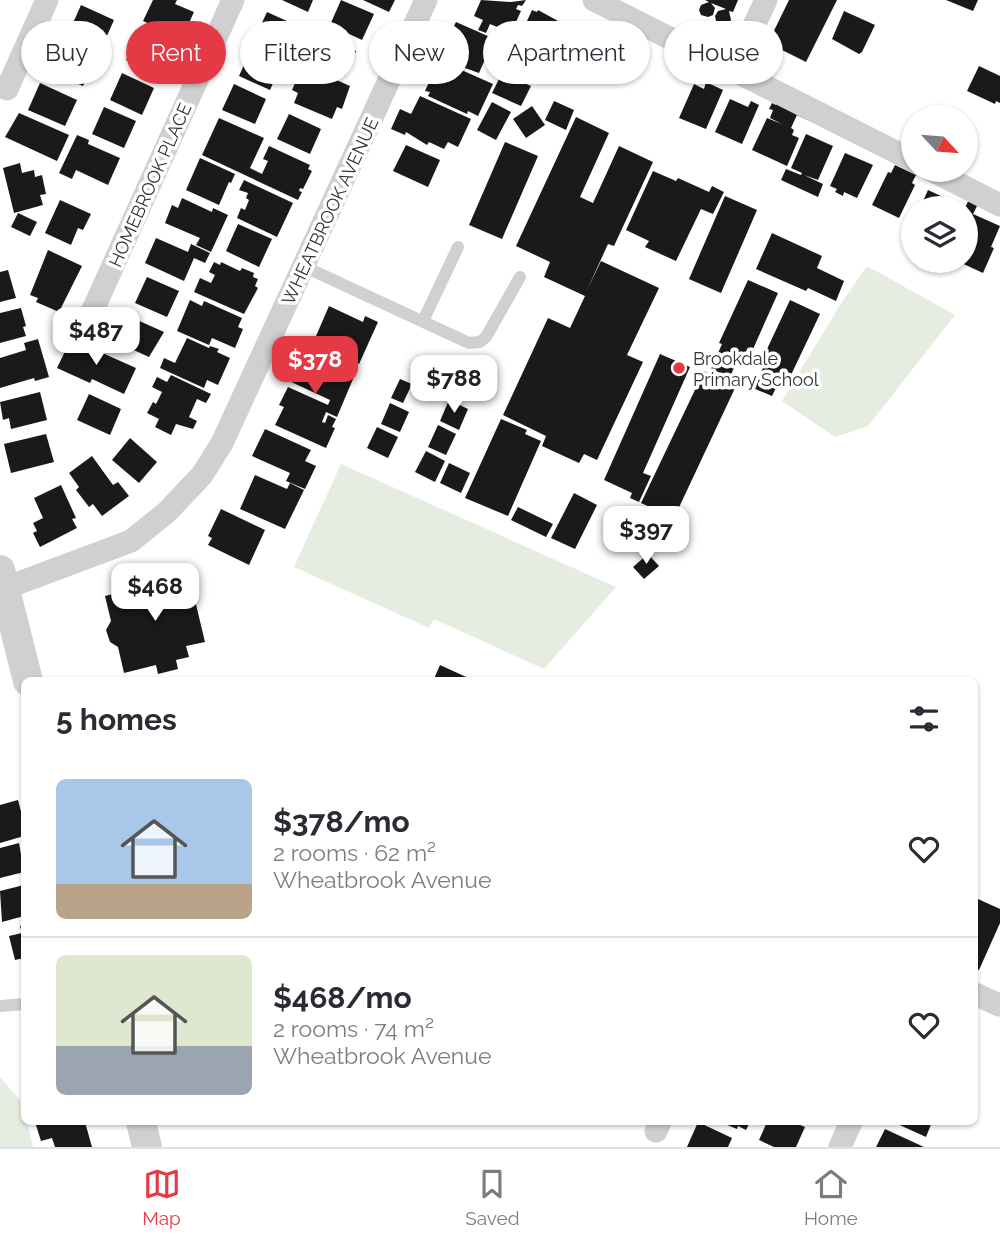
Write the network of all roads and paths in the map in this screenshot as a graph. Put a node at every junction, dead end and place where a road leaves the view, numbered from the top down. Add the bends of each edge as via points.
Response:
1 (47, 0) edge
2 (233, 0) edge
3 (426, 0) edge
4 (594, 0) edge
5 (766, 0) edge
6 (756, 21) edge
7 (664, 35) edge
8 (761, 84) edge
9 (6, 89) dead end
10 (901, 154) edge
11 (955, 182) edge
12 (1000, 205) edge
13 (458, 247) dead end
14 (305, 267) junction
15 (520, 277) dead end
16 (424, 321) junction
17 (83, 331) dead end
18 (2, 583) edge
19 (27, 677) edge
20 (978, 995) edge
21 (21, 1004) edge
22 (999, 1005) edge
23 (0, 1006) edge
24 (142, 1125) edge
25 (849, 1125) edge
26 (147, 1147) edge
27 (840, 1147) edge

1 - 9 street
2 - 17 street, HOMEBROOK PLACE
3 - 14 street, WHEATBROOK AVENUE
4 - 7 street
5 - 6 street
8 - 10 street
11 - 12 street
13 - 16 lane
14 - 16 lane
14 - 18 street, WHEATBROOK AVENUE via 222,443 202,475 167,512 131,541
15 - 16 lane via 480,342 468,343
18 - 19 street
20 - 22 street
21 - 23 lane
24 - 26 street
25 - 27 street

